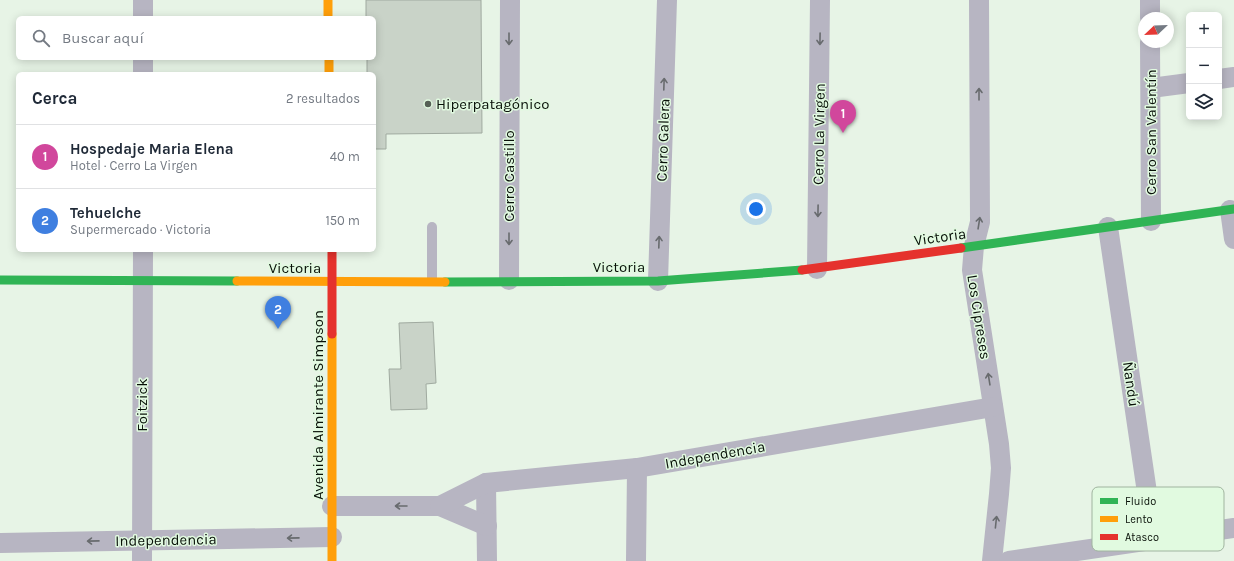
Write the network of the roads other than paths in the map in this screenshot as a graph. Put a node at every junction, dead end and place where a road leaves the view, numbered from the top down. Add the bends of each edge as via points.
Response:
1 (143, 0) edge
2 (328, 0) edge
3 (510, 0) edge
4 (667, 0) edge
5 (820, 0) edge
6 (979, 0) edge
7 (1150, 0) edge
8 (1150, 12) edge
9 (143, 16) edge
10 (328, 16) edge
11 (1150, 48) edge
12 (143, 60) edge
13 (329, 60) edge
14 (143, 72) edge
15 (329, 72) edge
16 (1234, 77) edge
17 (1222, 79) edge
18 (1186, 83) edge
19 (1150, 88) junction
20 (1232, 210) edge
21 (1151, 221) junction
22 (432, 227) dead end
23 (1108, 227) junction
24 (1234, 239) edge
25 (974, 246) junction
26 (142, 252) edge
27 (332, 252) edge
28 (817, 269) junction
29 (0, 280) edge
30 (509, 280) junction
31 (142, 281) junction
32 (432, 281) junction
33 (658, 281) junction
34 (333, 282) junction
35 (993, 407) junction
36 (637, 468) junction
37 (486, 483) junction
38 (1146, 487) edge
39 (332, 506) junction
40 (440, 506) junction
41 (487, 526) junction
42 (1234, 528) edge
43 (1224, 530) edge
44 (332, 537) junction
45 (142, 540) junction
46 (0, 543) edge
47 (1092, 549) edge
48 (142, 561) edge
49 (332, 561) edge
50 (487, 561) edge
51 (636, 561) edge
52 (992, 561) edge
53 (1009, 561) edge

1 - 9 street
2 - 10 street
3 -> 30 street, Cerro Castillo
33 -> 4 street, Cerro Galera
5 -> 28 street, Cerro La Virgen
25 -> 6 street, Los Cipreses via 980,222
7 - 8 street
11 - 19 street, Cerro San Valentín
12 - 14 street
13 - 15 street
16 - 17 street
18 - 19 street
19 - 21 street, Cerro San Valentín
20 - 21 street, Victoria
20 - 24 street
21 - 23 street, Victoria
22 - 32 lane
23 - 25 street, Victoria
23 - 38 street, Ñandú
25 - 28 street, Victoria
35 -> 25 street, Los Cipreses via 972,270
26 - 31 street, Foitzick
27 - 34 street, Avenida Almirante Simpson
28 - 33 street, Victoria
29 - 31 street, Victoria
30 - 32 street, Victoria
30 - 33 street, Victoria
31 - 34 street, Victoria
31 - 45 street, Foitzick
32 - 34 street, Victoria
34 - 39 street, Avenida Almirante Simpson
35 - 36 street, Independencia
52 -> 35 street, Los Cipreses via 1001,468
36 - 37 street, Independencia
36 - 51 street
37 - 40 street, Independencia
37 - 41 street
40 -> 39 street, Independencia
39 - 44 street, Avenida Almirante Simpson
40 - 41 street, Independencia
41 - 50 street
42 - 43 street
44 -> 45 street, Independencia
44 - 49 street, Avenida Almirante Simpson
45 -> 46 street, Independencia
45 - 48 street, Foitzick
47 - 53 street

